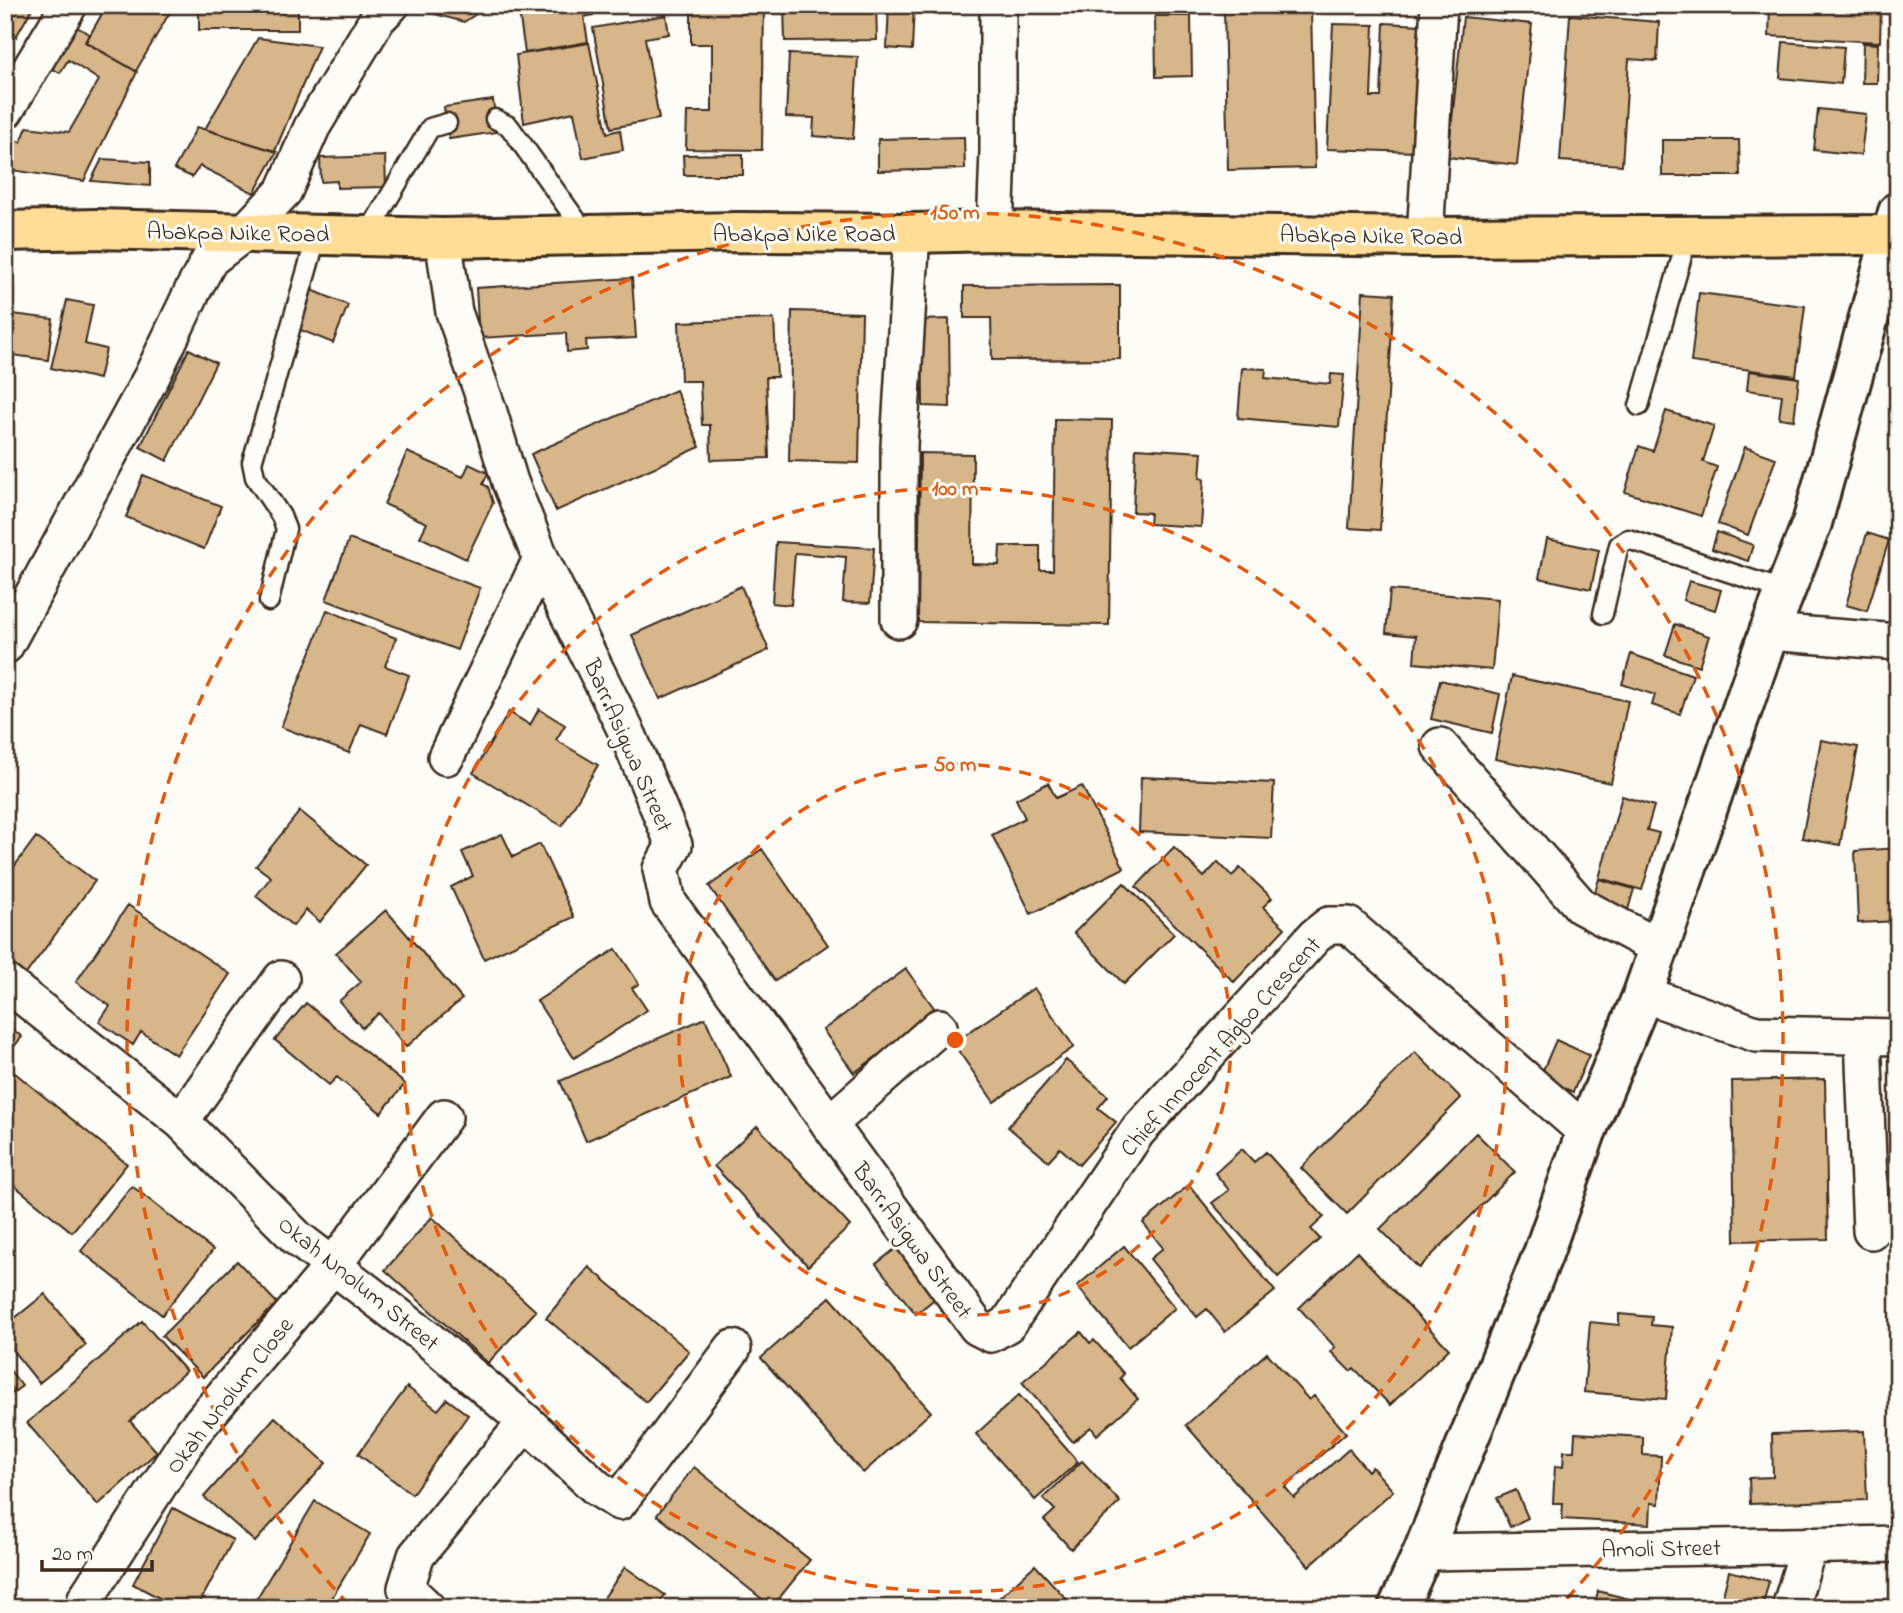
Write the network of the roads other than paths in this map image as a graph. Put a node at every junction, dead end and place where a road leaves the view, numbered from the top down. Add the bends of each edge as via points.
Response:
1 (69, 5) edge
2 (391, 5) edge
3 (998, 5) edge
4 (1439, 5) edge
5 (5, 111) edge
6 (495, 119) dead end
7 (447, 123) dead end
8 (1895, 227) edge
9 (995, 230) junction
10 (5, 231) edge
11 (244, 233) junction
12 (912, 233) junction
13 (317, 235) junction
14 (367, 235) junction
15 (587, 235) junction
16 (1688, 235) junction
17 (1425, 237) junction
18 (443, 238) junction
19 (1639, 406) dead end
20 (541, 559) junction
21 (1786, 591) junction
22 (270, 601) dead end
23 (1602, 614) dead end
24 (899, 620) dead end
25 (1769, 632) junction
26 (1898, 642) edge
27 (5, 646) edge
28 (1440, 746) dead end
29 (446, 757) dead end
30 (1658, 947) junction
31 (281, 979) dead end
32 (5, 982) edge
33 (1643, 994) junction
34 (939, 1027) dead end
35 (1898, 1037) edge
36 (1863, 1038) junction
37 (444, 1117) dead end
38 (181, 1121) junction
39 (829, 1124) junction
40 (1586, 1132) junction
41 (1871, 1231) dead end
42 (332, 1267) junction
43 (991, 1334) joint
44 (733, 1348) dead end
45 (526, 1422) junction
46 (1898, 1544) edge
47 (1810, 1545) junction
48 (1423, 1552) junction
49 (86, 1598) dead end
50 (427, 1608) edge
51 (1398, 1608) edge
52 (1790, 1608) edge

1 - 5 street
2 - 11 street via 312,127 284,191
3 - 9 street
4 - 17 street
6 - 15 lane via 509,126
7 - 14 lane via 430,128
8 - 16 main road, Abakpa Nike Road
8 - 21 main road via 1812,523
9 - 12 main road, Abakpa Nike Road
9 - 17 main road, Abakpa Nike Road
10 - 11 main road, Abakpa Nike Road
11 - 13 main road, Abakpa Nike Road
11 - 27 street via 210,259 152,376
12 - 15 main road, Abakpa Nike Road
12 - 24 street via 899,446
13 - 14 main road, Abakpa Nike Road
13 - 22 lane via 252,462 255,477 286,529
14 - 18 main road, Abakpa Nike Road
15 - 18 main road, Abakpa Nike Road
16 - 17 main road, Abakpa Nike Road
16 - 19 lane
18 - 20 street, Barr.Asigwa Street via 454,312 510,482
20 - 29 street
20 - 39 street, Barr.Asigwa Street via 629,737 674,845 661,869 668,902
21 - 23 lane via 1628,539 1619,545
21 - 25 main road
25 - 26 street
25 - 30 main road
28 - 30 street via 1581,906
30 - 33 main road
31 - 38 street
32 - 38 street, Okah Nnolum Street
33 - 36 street via 1756,1034
33 - 40 main road
34 - 39 street
35 - 36 street
36 - 41 street
37 - 42 street, Okah Nnolum Close
38 - 42 street, Okah Nnolum Street
39 - 43 street, Barr.Asigwa Street via 977,1327
40 - 43 street, Chief Innocent Agbo Crescent via 1348,925 1329,925 1138,1132 1008,1324
40 - 48 main road via 1543,1254
42 - 45 street, Okah Nnolum Street via 427,1338
42 - 49 street, Okah Nnolum Close via 193,1432
44 - 45 street, Okah Nnolum Street via 619,1502 597,1488
45 - 50 street via 416,1556 406,1588
46 - 47 street, Amoli Street
47 - 48 street, Amoli Street
47 - 52 street
48 - 51 main road

